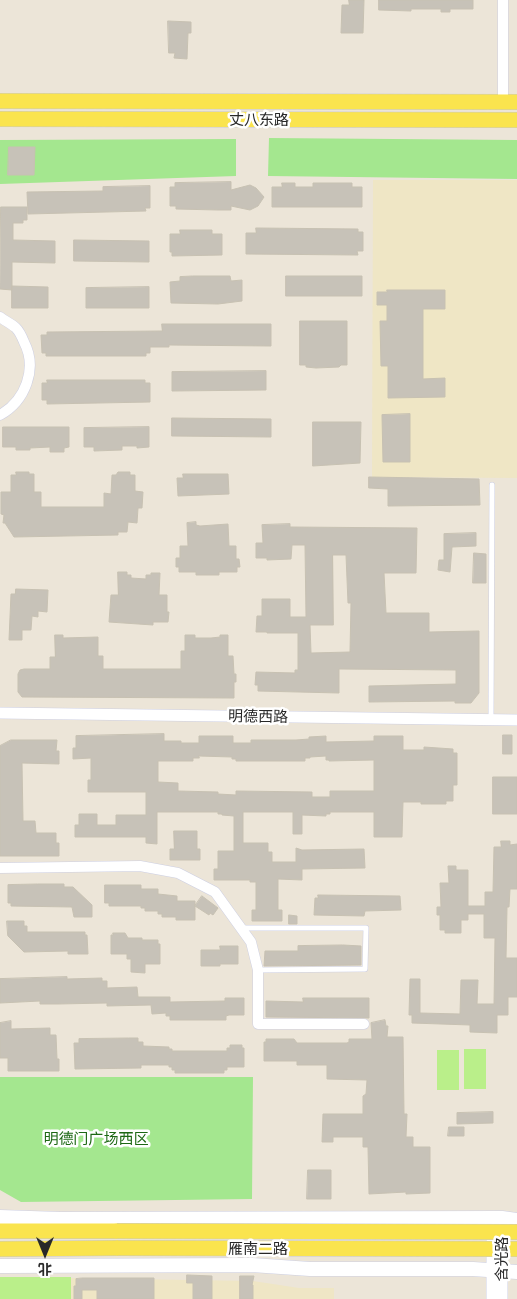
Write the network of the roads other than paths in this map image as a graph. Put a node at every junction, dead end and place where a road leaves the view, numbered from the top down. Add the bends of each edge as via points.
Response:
1 (503, 0) edge
2 (0, 101) edge
3 (510, 102) edge
4 (0, 119) edge
5 (517, 120) edge
6 (0, 318) edge
7 (0, 415) edge
8 (492, 485) dead end
9 (0, 713) edge
10 (491, 720) junction
11 (517, 720) edge
12 (0, 868) edge
13 (242, 928) junction
14 (258, 970) junction
15 (364, 1024) dead end
16 (0, 1218) edge
17 (497, 1218) junction
18 (517, 1220) edge
19 (0, 1231) edge
20 (59, 1231) junction
21 (517, 1232) edge
22 (0, 1249) edge
23 (517, 1249) edge
24 (0, 1256) edge
25 (55, 1265) junction
26 (0, 1266) edge
27 (498, 1271) junction
28 (517, 1272) edge
29 (492, 1299) edge
30 (502, 1299) edge

1 - 3 street
2 - 3 main road, 丈八东路
4 - 5 main road, 丈八东路
6 - 7 street via 18,329 28,350 30,369 26,388 12,409
8 - 10 lane
9 - 10 street, 明德西路
10 - 11 street, 明德西路
12 - 13 street via 140,866 178,873 215,892
13 - 14 street via 252,942
13 - 14 lane via 366,928 365,968
14 - 15 street via 258,1024
16 - 17 main road
16 - 20 main road
17 - 18 main road
17 - 27 street, 含光路
19 - 20 main road, 雁南二路
20 - 21 main road, 雁南二路, bridge
22 - 23 main road, 雁南二路, bridge
24 - 25 main road
25 - 26 main road
25 - 27 main road via 252,1265 310,1269
27 - 28 main road
27 - 29 street, 含光路
27 - 30 street, 含光路

